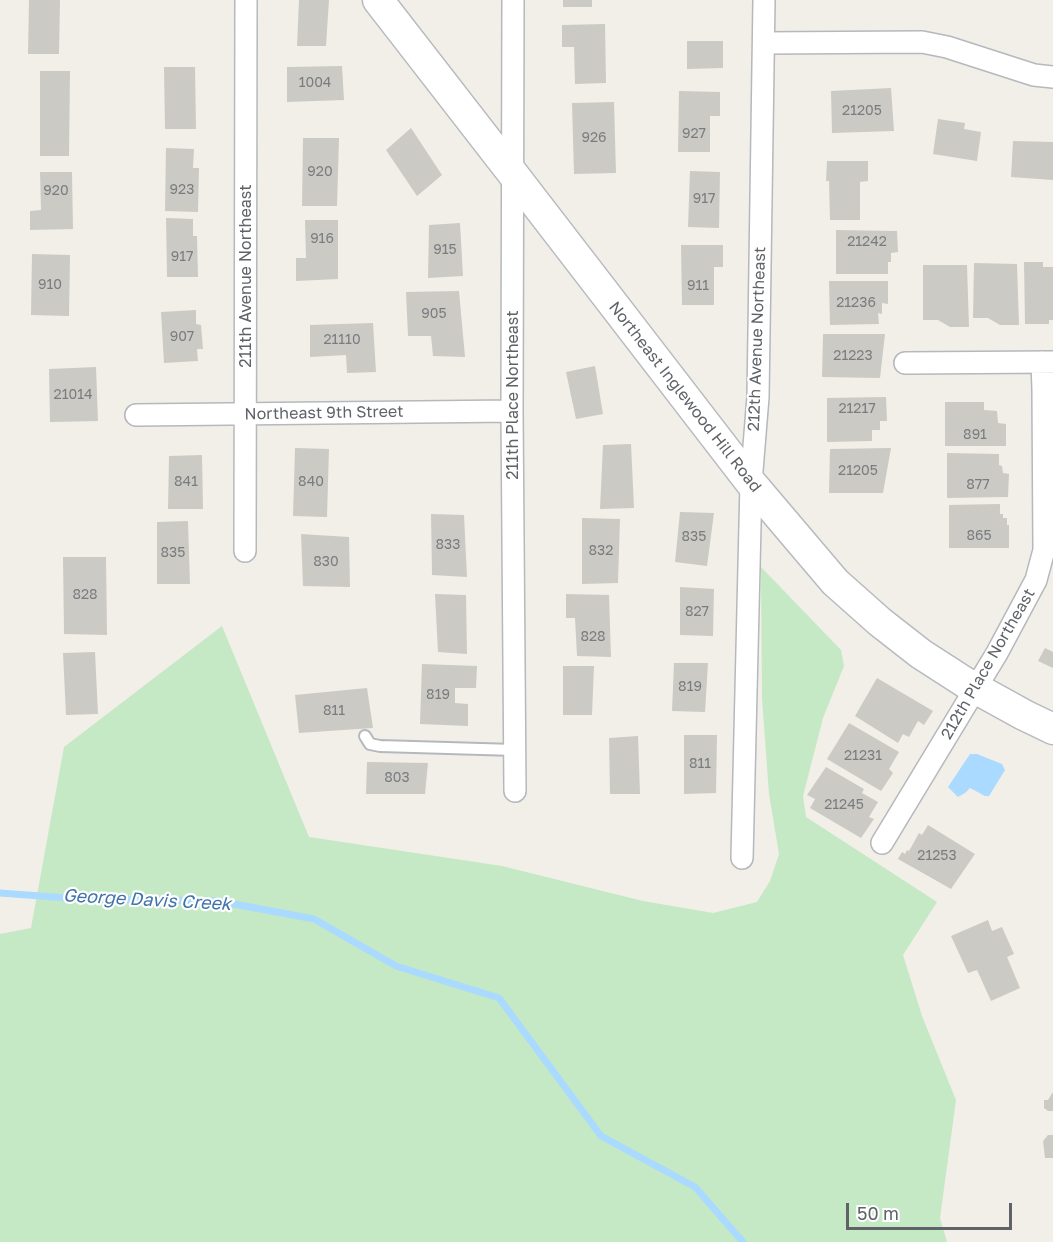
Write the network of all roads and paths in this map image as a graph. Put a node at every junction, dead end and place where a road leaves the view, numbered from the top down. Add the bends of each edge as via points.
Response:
1 (246, 0) edge
2 (378, 0) edge
3 (513, 0) edge
4 (764, 0) edge
5 (764, 43) junction
6 (1053, 77) edge
7 (513, 174) junction
8 (1047, 362) edge
9 (905, 363) dead end
10 (512, 411) junction
11 (245, 414) junction
12 (136, 415) dead end
13 (750, 483) junction
14 (245, 551) dead end
15 (975, 688) junction
16 (1053, 729) edge
17 (365, 736) dead end
18 (515, 750) junction
19 (515, 791) dead end
20 (882, 843) dead end
21 (742, 858) dead end

1 - 11 street, 211th Avenue Northeast
2 - 7 street, Northeast Inglewood Hill Road
3 - 7 street, 211th Place Northeast
4 - 5 street, 212th Avenue Northeast
5 - 6 street via 922,42
5 - 13 street, 212th Avenue Northeast via 758,397
7 - 10 street, 211th Place Northeast
7 - 13 street, Northeast Inglewood Hill Road
8 - 9 street
8 - 15 street, 212th Place Northeast via 1043,390 1044,550 1036,580 1020,613
10 - 11 street, Northeast 9th Street
10 - 18 street, 211th Place Northeast
11 - 12 street, Northeast 9th Street
11 - 14 street, 211th Avenue Northeast
13 - 15 street, Northeast Inglewood Hill Road via 835,582 921,654
13 - 21 street, 212th Avenue Northeast
15 - 16 street, Northeast Inglewood Hill Road
15 - 20 street, 212th Place Northeast
17 - 18 lane via 370,744 380,746
18 - 19 street, 211th Place Northeast

